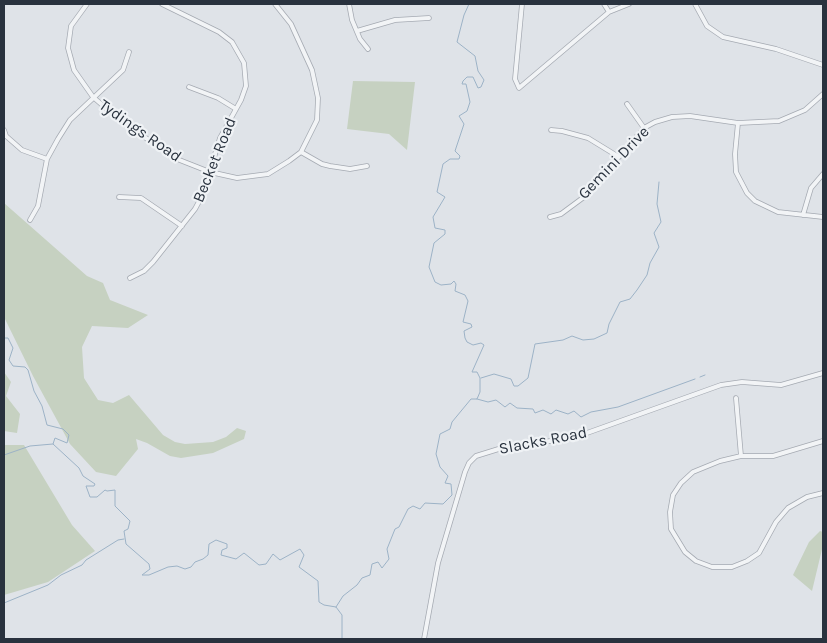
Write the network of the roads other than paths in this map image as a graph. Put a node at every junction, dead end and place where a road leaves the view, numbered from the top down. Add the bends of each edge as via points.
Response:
1 (87, 4) edge
2 (162, 4) edge
3 (275, 4) edge
4 (349, 4) edge
5 (522, 4) edge
6 (604, 4) edge
7 (629, 4) edge
8 (695, 4) edge
9 (609, 12) junction
10 (429, 18) dead end
11 (357, 31) junction
12 (368, 49) dead end
13 (129, 52) dead end
14 (823, 65) edge
15 (189, 87) dead end
16 (823, 94) edge
17 (93, 97) junction
18 (627, 104) dead end
19 (236, 110) junction
20 (738, 123) junction
21 (644, 128) junction
22 (4, 130) edge
23 (551, 130) dead end
24 (302, 152) junction
25 (619, 157) junction
26 (48, 160) junction
27 (367, 166) dead end
28 (210, 172) junction
29 (823, 174) edge
30 (119, 197) dead end
31 (803, 215) junction
32 (550, 217) dead end
33 (823, 217) edge
34 (30, 220) dead end
35 (182, 226) junction
36 (130, 278) dead end
37 (823, 373) edge
38 (736, 398) dead end
39 (823, 441) edge
40 (741, 456) junction
41 (823, 492) edge
42 (424, 639) edge

1 - 17 street, Tydings Road via 71,26 68,48 74,70
2 - 19 street, Becket Road via 219,32 237,48 244,63 246,79
3 - 24 street, Tydings Road via 291,24 317,83 316,120
4 - 11 street
5 - 9 street via 515,79 519,88
6 - 9 street
7 - 9 street
8 - 14 street via 707,26 723,38 776,49
10 - 11 street via 395,20
11 - 12 street
13 - 17 street via 123,70
15 - 19 street via 218,98
16 - 20 street, Gemini Drive via 805,110 780,121
17 - 26 street via 70,120
17 - 28 street, Tydings Road via 122,122 177,159
18 - 21 street
19 - 28 street, Becket Road via 220,138
20 - 21 street, Gemini Drive via 690,116 672,117
20 - 31 street via 735,161 742,186 755,201 767,208
21 - 25 street, Gemini Drive
22 - 26 street via 6,136 22,150
23 - 25 street via 588,138
24 - 27 street via 330,166 350,169
24 - 28 street, Tydings Road via 278,170 257,177 237,178
25 - 32 street, Gemini Drive via 584,196 561,214
26 - 34 street via 38,206
28 - 35 street, Becket Road via 195,209
29 - 31 street via 811,188
30 - 35 street via 141,198
31 - 33 street
35 - 36 street, Becket Road via 144,271
37 - 42 street, Slacks Road via 781,385 742,382 721,385 573,438 505,447 476,456 465,472 438,563
38 - 40 street
39 - 40 street via 773,456
40 - 41 street via 692,472 673,495 670,518 673,534 685,552 701,564 732,567 747,561 763,548 775,523 788,508

